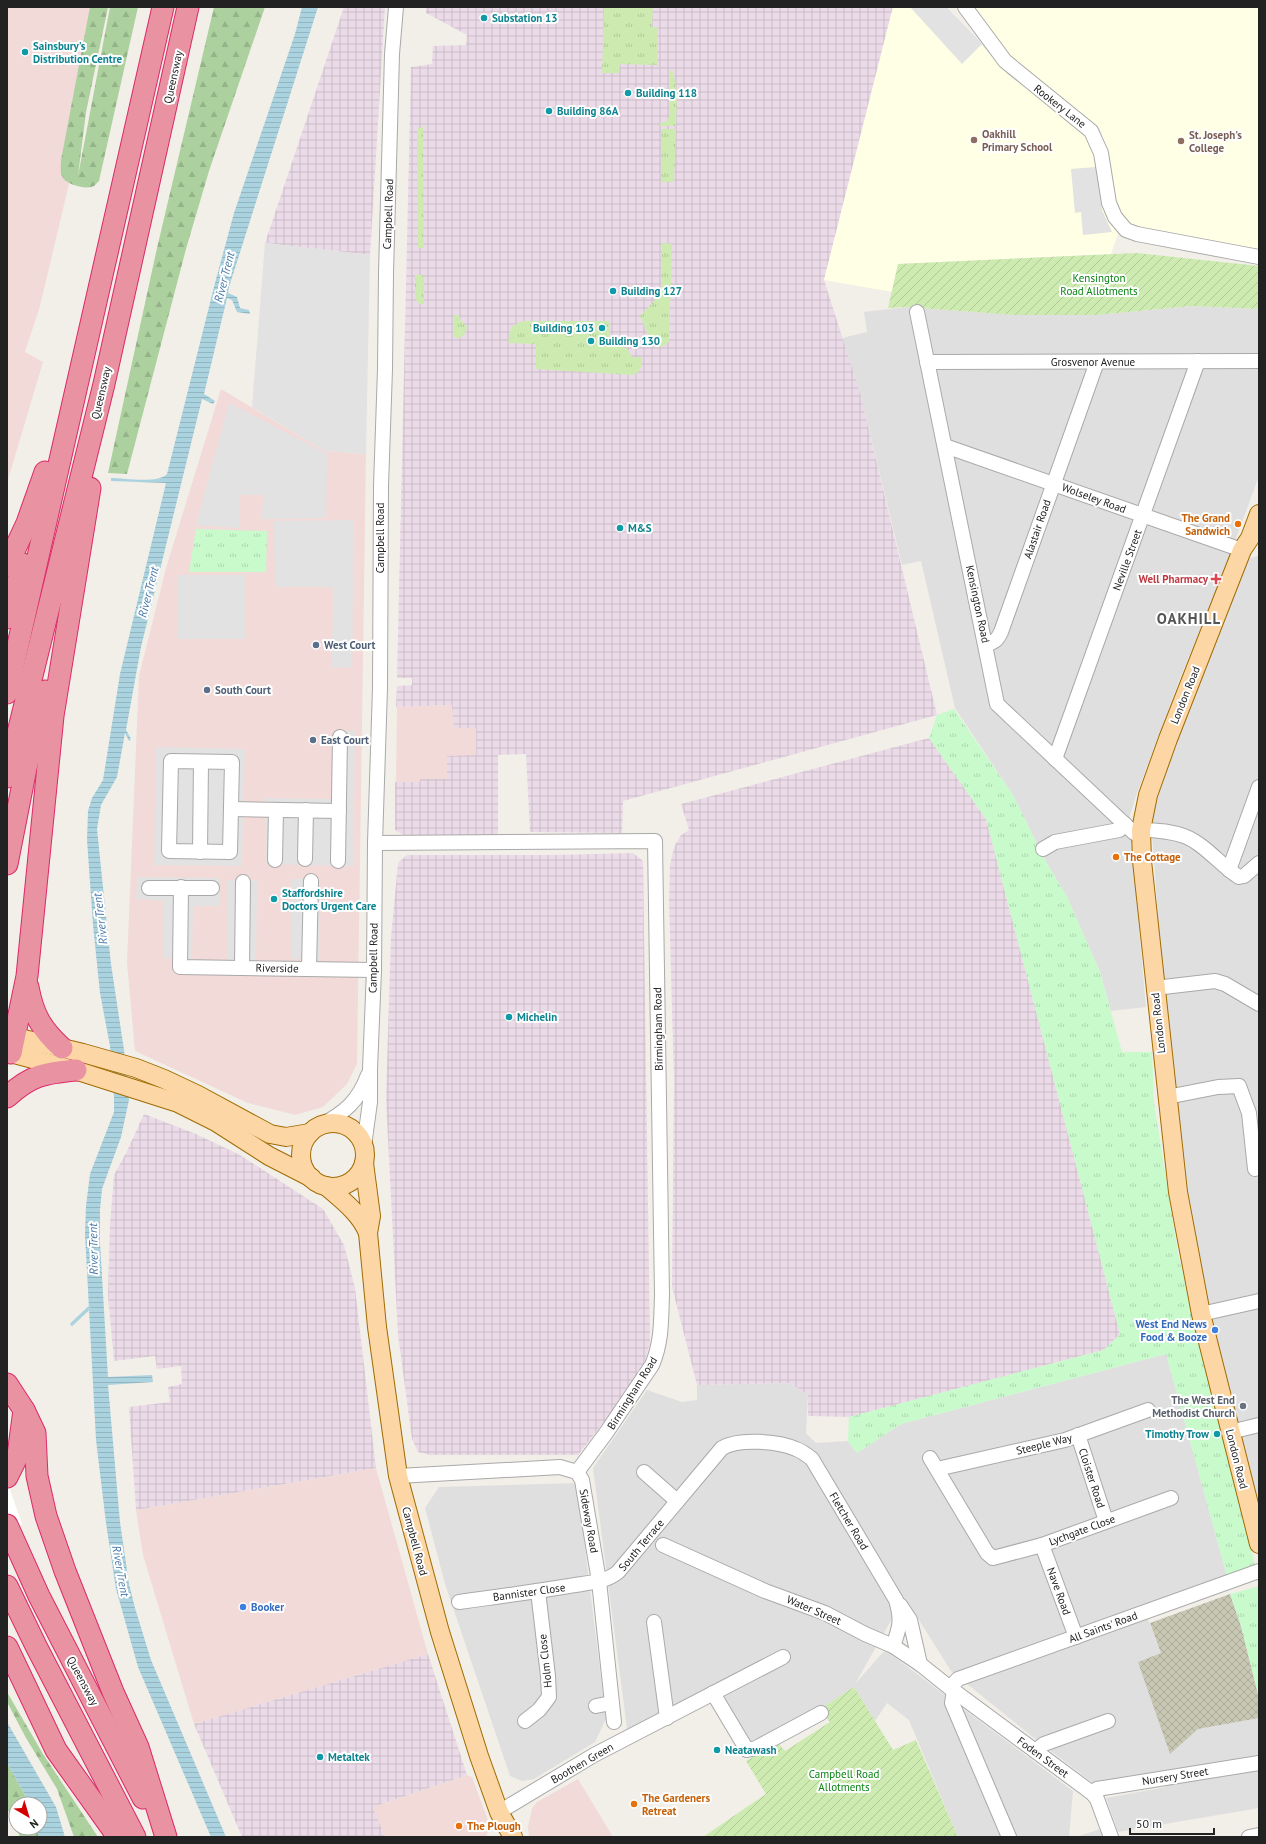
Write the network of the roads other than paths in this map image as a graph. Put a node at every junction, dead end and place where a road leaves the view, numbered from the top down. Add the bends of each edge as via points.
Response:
1 (163, 7) edge
2 (188, 7) edge
3 (396, 7) edge
4 (965, 7) edge
5 (1259, 257) edge
6 (917, 312) dead end
7 (1198, 360) junction
8 (1259, 360) edge
9 (927, 362) junction
10 (1097, 362) junction
11 (80, 370) junction
12 (104, 384) junction
13 (945, 446) junction
14 (1053, 484) junction
15 (87, 513) junction
16 (1259, 514) edge
17 (1143, 516) junction
18 (1251, 544) edge
19 (7, 566) edge
20 (7, 618) edge
21 (986, 644) junction
22 (7, 693) edge
23 (340, 738) dead end
24 (1055, 759) junction
25 (201, 762) junction
26 (7, 777) edge
27 (1259, 787) edge
28 (231, 809) junction
29 (276, 810) junction
30 (306, 810) junction
31 (338, 811) junction
32 (1136, 831) junction
33 (375, 843) junction
34 (1043, 849) dead end
35 (200, 852) junction
36 (305, 859) dead end
37 (275, 860) dead end
38 (338, 861) dead end
39 (1259, 863) edge
40 (7, 864) edge
41 (1229, 870) junction
42 (311, 881) dead end
43 (243, 882) dead end
44 (149, 888) dead end
45 (181, 888) junction
46 (212, 888) dead end
47 (242, 967) junction
48 (309, 969) junction
49 (374, 970) junction
50 (27, 976) junction
51 (1154, 988) junction
52 (1259, 1004) edge
53 (10, 1044) edge
54 (62, 1048) junction
55 (80, 1065) junction
56 (370, 1068) junction
57 (7, 1097) edge
58 (1167, 1097) junction
59 (315, 1129) junction
60 (364, 1154) junction
61 (1254, 1169) dead end
62 (319, 1182) junction
63 (368, 1233) junction
64 (1259, 1300) edge
65 (1201, 1314) junction
66 (7, 1367) edge
67 (7, 1384) edge
68 (23, 1409) junction
69 (1148, 1410) dead end
70 (1259, 1425) edge
71 (1230, 1432) junction
72 (1078, 1435) junction
73 (795, 1448) joint
74 (577, 1472) junction
75 (644, 1472) dead end
76 (398, 1476) junction
77 (7, 1477) edge
78 (1172, 1498) dead end
79 (677, 1501) junction
80 (1254, 1508) edge
81 (1106, 1521) junction
82 (7, 1525) edge
83 (1259, 1544) edge
84 (664, 1545) dead end
85 (1042, 1545) junction
86 (993, 1558) joint
87 (1259, 1571) edge
88 (599, 1581) junction
89 (7, 1586) edge
90 (538, 1592) junction
91 (896, 1600) junction
92 (459, 1602) dead end
93 (654, 1622) dead end
94 (1076, 1637) junction
95 (892, 1646) junction
96 (7, 1647) edge
97 (783, 1657) dead end
98 (920, 1664) junction
99 (952, 1690) junction
100 (713, 1693) junction
101 (611, 1703) junction
102 (596, 1706) dead end
103 (821, 1713) dead end
104 (667, 1718) junction
105 (525, 1721) dead end
106 (1108, 1721) dead end
107 (614, 1722) dead end
108 (1035, 1751) junction
109 (1259, 1763) edge
110 (1092, 1792) junction
111 (499, 1812) junction
112 (509, 1835) edge
113 (1259, 1835) edge
114 (118, 1837) edge
115 (135, 1837) edge
116 (162, 1837) edge
117 (166, 1837) edge
118 (1009, 1837) edge
119 (1111, 1837) edge
120 (1249, 1837) edge

1 - 11 highway
2 - 12 highway, Queensway
3 - 33 street, Campbell Road via 392,54 386,265
4 - 5 street, Rookery Lane via 1005,61 1091,131 1101,153 1109,204 1115,217 1126,230
6 - 9 street, Kensington Road
7 - 8 street, Grosvenor Avenue
7 - 10 street, Grosvenor Avenue
7 - 17 street, Neville Street
9 - 10 street, Grosvenor Avenue
9 - 13 street, Kensington Road
10 - 14 street, Alastair Road
11 - 19 highway via 27,523
11 - 20 highway
11 - 22 highway
12 - 15 highway
12 - 26 highway, Queensway
13 - 14 street, Wolseley Road
13 - 21 street, Kensington Road
14 - 17 street, Wolseley Road
14 - 21 street, Alastair Road via 998,639
15 - 40 highway via 26,768
15 - 50 highway via 53,716
16 - 18 main road, London Road
17 - 18 street, Wolseley Road
17 - 24 street, Neville Street
18 - 32 main road, London Road via 1168,739
21 - 24 street, Kensington Road via 997,704
23 - 31 street
24 - 32 street, Kensington Road
25 - 28 street via 232,762
25 - 35 street
25 - 35 street via 171,761 169,851
27 - 41 street
28 - 29 street
28 - 35 street via 230,852
29 - 30 street
29 - 37 street
30 - 31 street
30 - 36 street
31 - 38 street
32 - 34 street via 1119,830 1054,842
32 - 41 street via 1161,830 1185,836
32 - 51 main road, London Road via 1148,905
33 - 49 street, Campbell Road
33 - 74 street, Birmingham Road via 655,841 661,1336 652,1365
39 - 41 street via 1244,876 1239,877
42 - 48 street
43 - 47 street
44 - 45 street
45 - 46 street
45 - 47 street, Riverside via 180,967
47 - 48 street, Riverside
48 - 49 street, Riverside
49 - 56 street, Campbell Road
50 - 53 highway
50 - 54 highway via 35,1015 50,1038
51 - 52 street via 1215,981
51 - 58 main road, London Road
53 - 54 main road
53 - 55 main road
54 - 55 main road
55 - 57 highway via 32,1078
55 - 59 main road via 136,1068 198,1095 270,1134 286,1137
55 - 62 main road via 134,1089 178,1103
56 - 59 street, Campbell Road via 363,1087 352,1105
56 - 60 street, Campbell Road via 370,1102
58 - 61 street via 1218,1087 1239,1086 1249,1113
58 - 65 main road, London Road via 1178,1192
59 - 60 main road via 335,1123 345,1125 359,1136
59 - 62 main road via 304,1140 301,1151 302,1162 308,1174
60 - 62 main road via 361,1171 352,1181 341,1186
60 - 63 main road, Campbell Road via 371,1216
62 - 63 main road, Campbell Road via 359,1216
63 - 76 main road, Campbell Road via 377,1327
64 - 65 street
65 - 71 main road, London Road
66 - 68 highway
67 - 68 highway
68 - 77 highway via 18,1455
68 - 117 highway via 35,1433 37,1476 42,1504 65,1572 138,1747
69 - 72 street, Steeple Way
70 - 71 street
71 - 80 main road, London Road
72 - 81 street, Cloister Road
72 - 86 street, Steeple Way via 1065,1440 934,1464 987,1554
73 - 79 street, South Terrace via 762,1442 729,1443
73 - 91 street, Fletcher Road via 812,1459
74 - 76 street via 560,1468
74 - 88 street, Sideway Road via 582,1480
75 - 79 street
76 - 111 main road, Campbell Road via 440,1632
78 - 81 street, Lychgate Close
79 - 88 street, South Terrace via 618,1572 613,1577
80 - 83 main road, London Road
81 - 85 street, Lychgate Close
82 - 116 highway, Queensway via 39,1596
84 - 95 street, Water Street via 765,1591 825,1613
85 - 86 street, Lychgate Close
85 - 94 street, Nave Road
87 - 94 street, All Saints' Road
88 - 90 street, Bannister Close
88 - 101 street, Sideway Road
89 - 115 highway
90 - 92 street, Bannister Close
90 - 105 street, Holm Close via 549,1697 539,1710
91 - 95 street, Fletcher Road via 900,1626
91 - 98 street, Fletcher Road via 910,1620
93 - 104 street
94 - 99 street, All Saints' Road via 958,1679
95 - 98 street, Water Street
96 - 114 highway via 56,1750
97 - 100 street, Boothen Green
98 - 99 street, Water Street
99 - 108 street, Foden Street
99 - 118 street via 952,1703
100 - 103 street via 747,1750 756,1748
100 - 104 street, Boothen Green
101 - 102 street
101 - 107 street, Sideway Road
104 - 111 street, Boothen Green via 594,1755
106 - 108 street via 1044,1744
108 - 110 street, Foden Street
109 - 110 street, Nursery Street via 1097,1789
110 - 119 street, Foden Street
111 - 112 main road, Campbell Road
113 - 120 street

